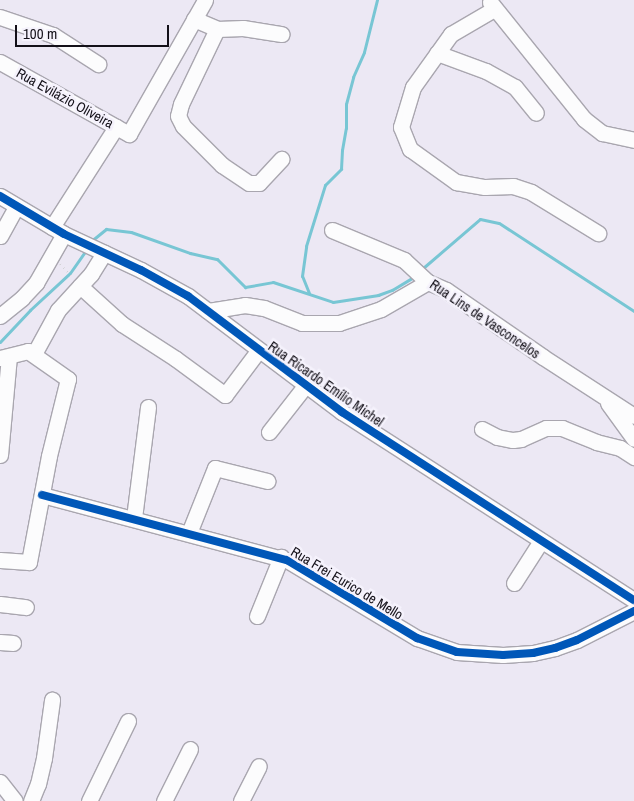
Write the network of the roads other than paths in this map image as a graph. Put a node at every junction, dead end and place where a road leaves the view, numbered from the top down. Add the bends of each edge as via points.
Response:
1 (204, 0) edge
2 (491, 4) edge
3 (0, 16) edge
4 (194, 19) junction
5 (217, 29) junction
6 (282, 34) dead end
7 (437, 53) junction
8 (0, 62) edge
9 (98, 64) dead end
10 (536, 113) dead end
11 (116, 127) junction
12 (634, 140) edge
13 (281, 159) dead end
14 (0, 196) edge
15 (16, 207) junction
16 (332, 230) dead end
17 (58, 231) junction
18 (598, 234) dead end
19 (0, 236) edge
20 (94, 248) junction
21 (428, 282) junction
22 (80, 286) junction
23 (208, 311) junction
24 (0, 316) edge
25 (258, 351) junction
26 (34, 354) junction
27 (5, 357) edge
28 (305, 386) junction
29 (602, 396) junction
30 (148, 407) dead end
31 (634, 416) edge
32 (482, 429) dead end
33 (268, 432) dead end
34 (634, 438) edge
35 (0, 455) edge
36 (634, 457) edge
37 (267, 481) dead end
38 (42, 495) junction
39 (134, 518) junction
40 (189, 533) junction
41 (541, 540) junction
42 (281, 557) junction
43 (0, 560) edge
44 (514, 584) dead end
45 (634, 600) edge
46 (0, 604) edge
47 (26, 607) dead end
48 (634, 611) edge
49 (257, 616) dead end
50 (52, 700) dead end
51 (128, 721) dead end
52 (190, 749) dead end
53 (259, 766) dead end
54 (0, 782) edge
55 (15, 801) edge
56 (31, 801) edge
57 (89, 801) edge
58 (164, 801) edge
59 (241, 801) edge

1 - 4 street
2 - 7 street via 450,34
2 - 12 street via 584,119 602,133
3 - 9 street via 53,34
4 - 5 street
4 - 11 street, Rua Evilázio Oliveira via 129,134
5 - 6 street via 243,28
5 - 13 street via 178,116 222,165 249,183 259,183
7 - 10 street via 486,71 515,87
7 - 18 street via 413,87 401,127 410,149 456,182 485,187 513,186 531,192
8 - 11 street, Rua Evilázio Oliveira
11 - 17 street
14 - 15 street, Rua Ricardo Emílio Michel
15 - 17 street, Rua Ricardo Emílio Michel
15 - 19 street
16 - 21 street, Rua Lins de Vasconcelos via 404,260
17 - 20 street, Rua Ricardo Emílio Michel
17 - 24 street via 52,256 30,290
20 - 22 street via 91,274
20 - 23 street, Rua Ricardo Emílio Michel via 164,282
21 - 23 street via 381,309 339,323 302,323 264,308 245,305
21 - 29 street, Rua Lins de Vasconcelos via 446,290
22 - 25 street via 122,324 224,395
22 - 26 street via 58,310
23 - 25 street, Rua Ricardo Emílio Michel
25 - 28 street, Rua Ricardo Emílio Michel
26 - 27 street via 24,351
26 - 38 street via 68,379
27 - 35 street
28 - 33 street
28 - 41 street, Rua Ricardo Emílio Michel
29 - 31 street, Rua Lins de Vasconcelos
29 - 34 street
30 - 39 street
32 - 36 street via 497,437 513,440 546,428 562,428 620,448
37 - 40 street via 215,468
38 - 39 street, Rua Frei Eurico de Mello
38 - 43 street via 29,562
39 - 40 street, Rua Frei Eurico de Mello
40 - 42 street, Rua Frei Eurico de Mello
41 - 44 street
41 - 45 street, Rua Ricardo Emílio Michel
42 - 48 street, Rua Frei Eurico de Mello via 417,638 457,652 503,654 548,650 577,640
42 - 49 street
46 - 47 street
50 - 56 street via 44,758
51 - 57 street
52 - 58 street
53 - 59 street
54 - 55 street

